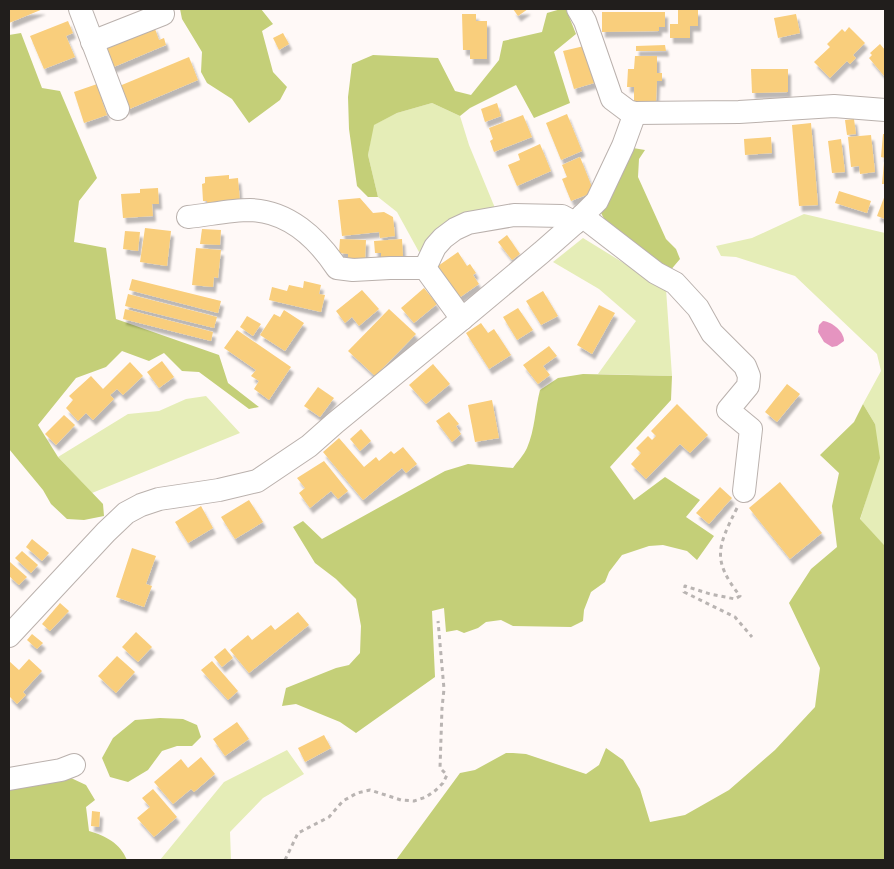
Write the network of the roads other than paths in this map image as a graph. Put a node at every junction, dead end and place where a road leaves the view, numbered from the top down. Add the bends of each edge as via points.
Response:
1 (80, 9) edge
2 (160, 9) edge
3 (578, 9) edge
4 (92, 42) junction
5 (118, 109) dead end
6 (885, 110) edge
7 (635, 113) junction
8 (188, 218) dead end
9 (579, 220) junction
10 (426, 268) junction
11 (462, 319) junction
12 (744, 492) road end
13 (9, 636) edge
14 (74, 765) dead end
15 (9, 779) edge

1 - 4 street
2 - 4 street via 162,14
3 - 7 street via 612,98 618,105
4 - 5 street
6 - 7 street via 834,106 740,112
7 - 9 street via 597,201
8 - 10 street via 249,210 268,212 302,228 326,250 337,268
9 - 10 street via 562,216 514,215 468,223 455,229 435,246
9 - 11 street
9 - 12 street via 675,283 698,308 712,333 745,366 748,386 728,410 751,429
10 - 11 street
11 - 13 street via 310,446 257,481 159,498 126,513
14 - 15 street

